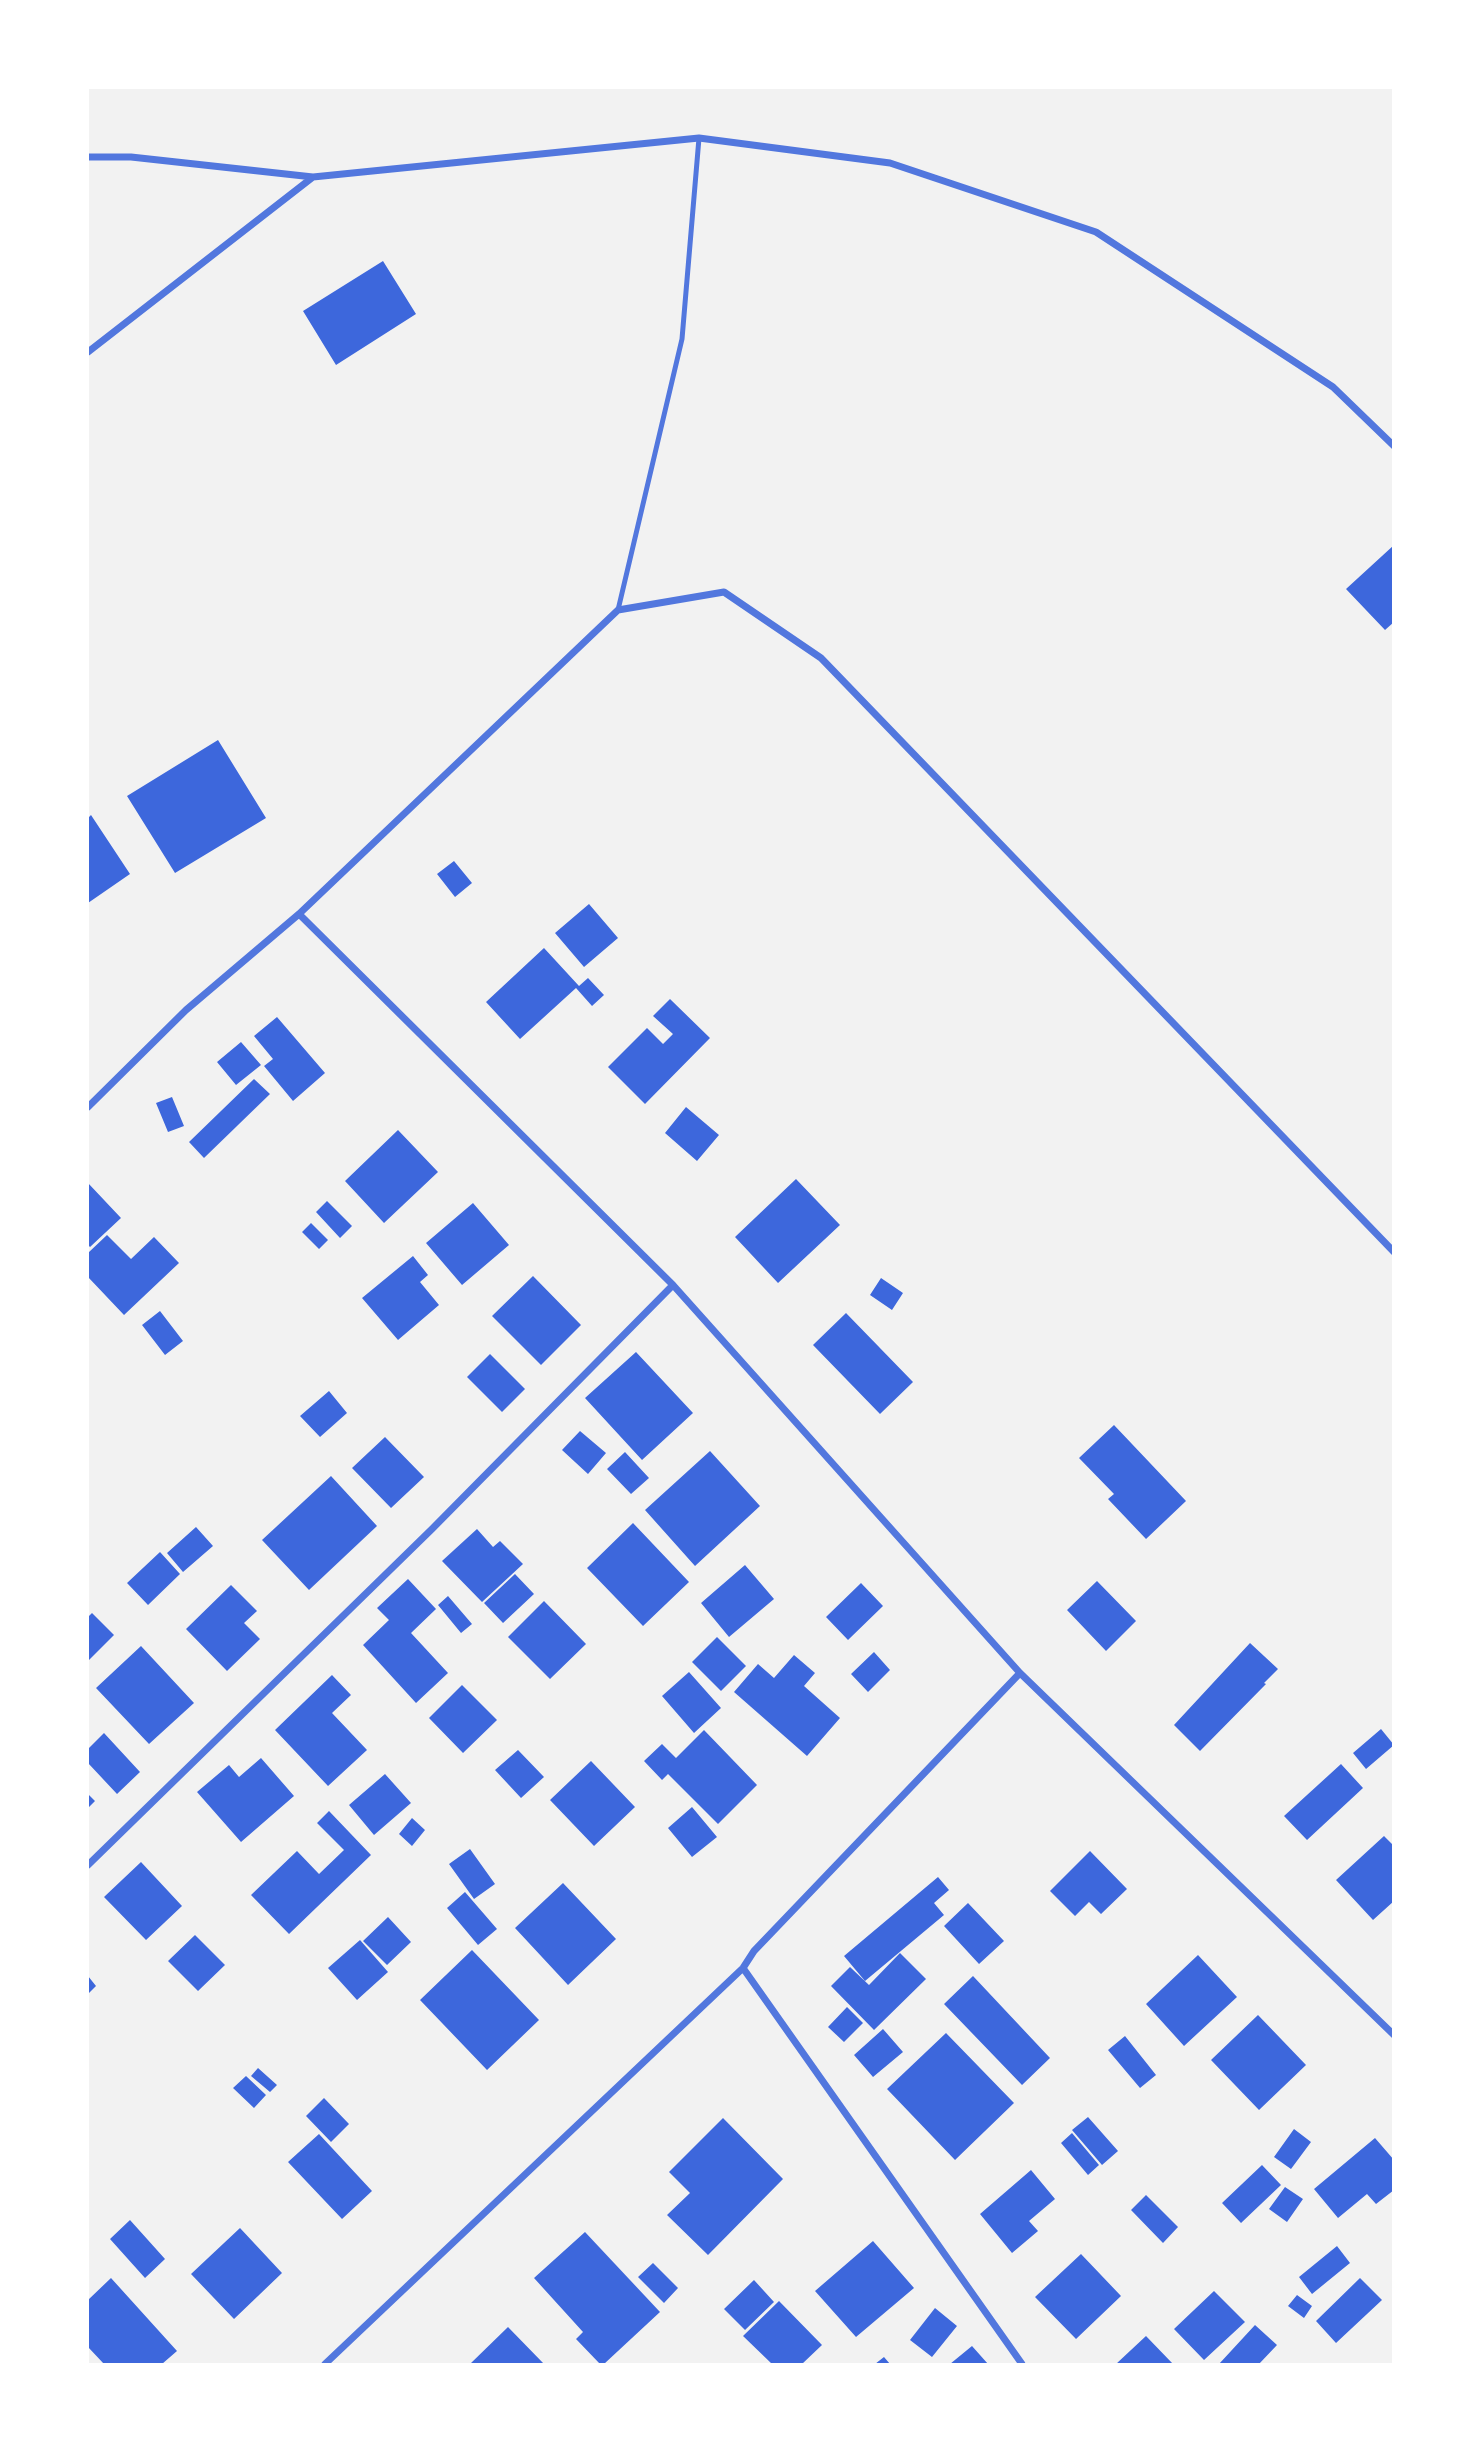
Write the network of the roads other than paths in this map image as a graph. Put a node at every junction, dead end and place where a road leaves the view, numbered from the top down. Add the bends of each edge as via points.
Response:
1 (699, 138) junction
2 (88, 157) edge
3 (313, 177) junction
4 (88, 352) edge
5 (1394, 446) edge
6 (618, 610) junction
7 (299, 914) junction
8 (88, 1107) edge
9 (1394, 1252) edge
10 (673, 1285) junction
11 (1020, 1673) junction
12 (88, 1865) edge
13 (743, 1968) junction
14 (1394, 2035) edge
15 (326, 2364) edge
16 (1022, 2364) edge

1 - 3 street
1 - 5 street via 890,163 1096,232 1333,387
1 - 6 lane via 682,339
2 - 3 street
3 - 4 street
6 - 7 street
6 - 9 street via 724,592 821,658
7 - 8 street via 187,1010
7 - 10 street
10 - 11 street
10 - 12 street via 432,1529
11 - 13 street via 754,1951
11 - 14 street
13 - 15 street
13 - 16 street

